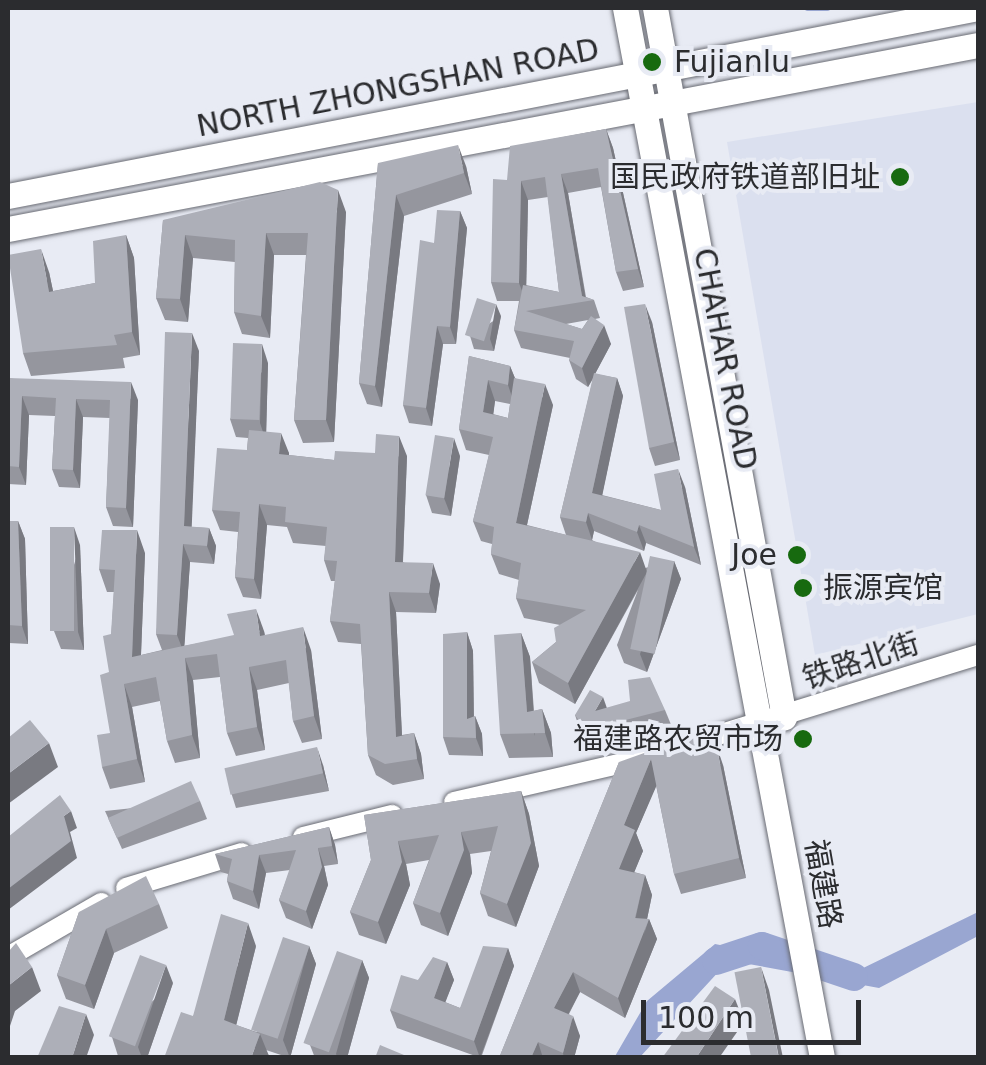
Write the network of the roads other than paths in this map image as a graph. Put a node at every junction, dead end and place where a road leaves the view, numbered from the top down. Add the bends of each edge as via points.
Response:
1 (624, 8) edge
2 (655, 8) edge
3 (978, 8) edge
4 (978, 45) edge
5 (666, 68) junction
6 (638, 74) junction
7 (675, 102) junction
8 (644, 108) junction
9 (8, 196) edge
10 (8, 228) edge
11 (978, 655) edge
12 (772, 719) junction
13 (8, 957) edge
14 (822, 1058) edge

1 - 6 main road, CHAHAR ROAD
2 - 5 main road, CHAHAR ROAD
3 - 5 main road, NORTH ZHONGSHAN ROAD
4 - 7 main road
5 - 6 main road, NORTH ZHONGSHAN ROAD
5 - 7 main road, CHAHAR ROAD
6 - 8 main road, CHAHAR ROAD
6 - 9 main road, NORTH ZHONGSHAN ROAD
7 - 8 main road
7 - 12 main road, CHAHAR ROAD
8 - 10 main road
8 - 12 main road, CHAHAR ROAD
11 - 12 street, 铁路北街
12 - 13 street, 铁路北街 via 579,778 423,809 137,882
12 - 14 main road, 福建路 via 794,906

